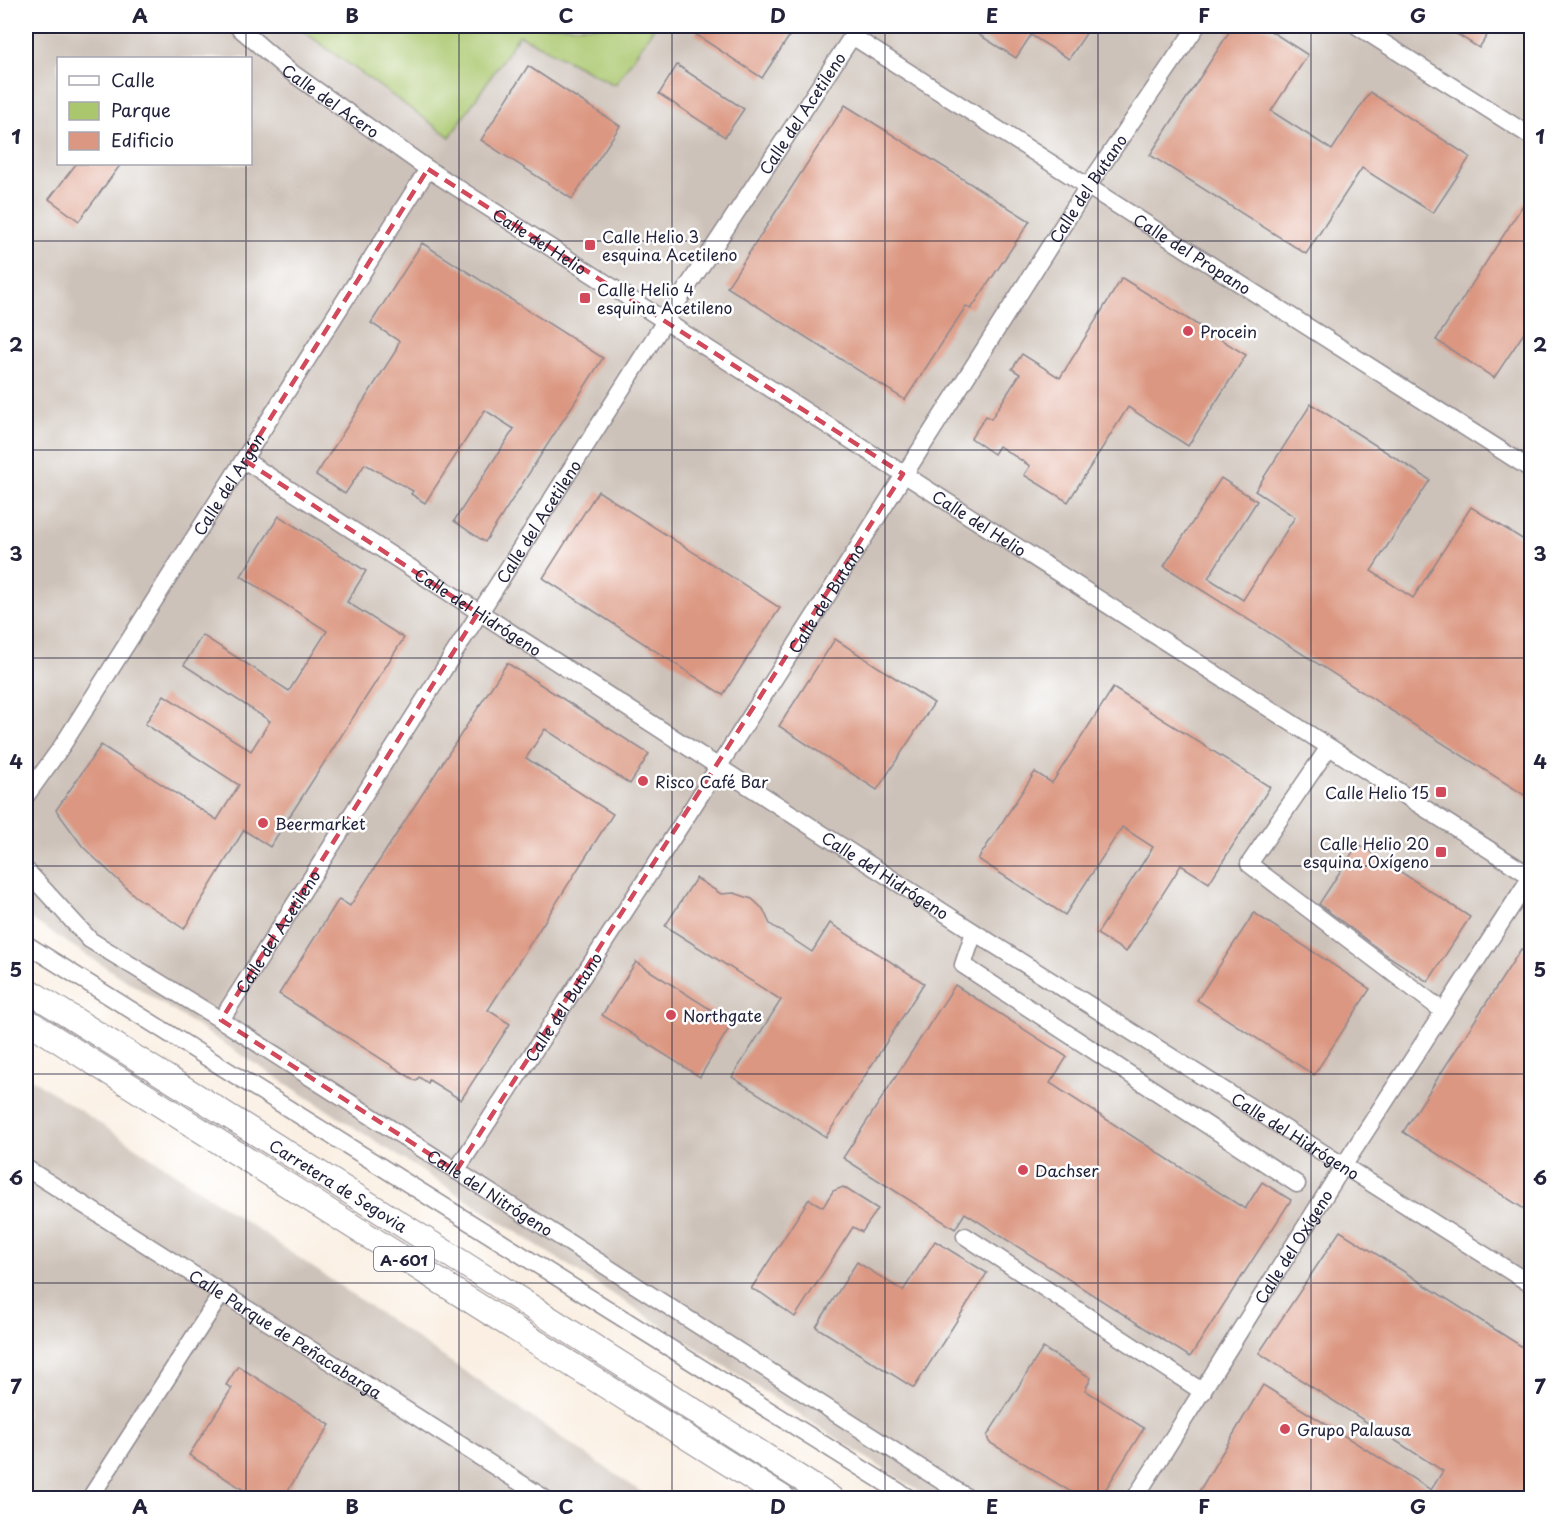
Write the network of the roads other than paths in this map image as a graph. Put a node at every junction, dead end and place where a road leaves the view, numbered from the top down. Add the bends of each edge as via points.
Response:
1 (237, 26) edge
2 (1197, 26) edge
3 (1357, 26) edge
4 (855, 31) edge
5 (1532, 137) edge
6 (428, 169) junction
7 (1088, 186) junction
8 (665, 321) junction
9 (244, 460) junction
10 (1532, 470) edge
11 (903, 474) junction
12 (478, 613) junction
13 (1329, 747) junction
14 (719, 765) junction
15 (26, 796) edge
16 (26, 870) edge
17 (1531, 876) edge
18 (974, 932) junction
19 (26, 944) edge
20 (26, 989) edge
21 (1443, 1011) junction
22 (26, 1020) edge
23 (221, 1020) junction
24 (1344, 1165) junction
25 (26, 1168) edge
26 (456, 1171) junction
27 (1297, 1184) dead end
28 (965, 1236) dead end
29 (1532, 1285) edge
30 (222, 1293) junction
31 (1203, 1392) junction
32 (90, 1498) edge
33 (544, 1498) edge
34 (783, 1498) edge
35 (831, 1498) edge
36 (909, 1498) edge
37 (968, 1498) edge
38 (1135, 1498) edge

1 - 6 street, Calle del Acero via 288,70
2 - 7 street, Calle del Butano
3 - 5 street
4 - 7 street, Calle del Propano
4 - 8 street, Calle del Acetileno
6 - 8 street, Calle del Helio
6 - 9 street, Calle del Argón
7 - 10 street, Calle del Propano
7 - 11 street, Calle del Butano
8 - 11 street, Calle del Helio
8 - 12 street, Calle del Acetileno
9 - 12 street, Calle del Hidrógeno
9 - 15 street, Calle del Argón
11 - 13 street, Calle del Helio
11 - 14 street, Calle del Butano
12 - 14 street, Calle del Hidrógeno
12 - 23 street, Calle del Acetileno
13 - 17 street, Calle del Helio
13 - 21 street via 1249,864
14 - 18 street, Calle del Hidrógeno
14 - 26 street, Calle del Butano
16 - 23 street, Calle del Nitrógeno via 90,940
17 - 21 street, Calle del Oxígeno
18 - 24 street, Calle del Hidrógeno
18 - 27 street via 963,965
19 - 36 street
20 - 35 highway, Carretera de Segovia / A-601
21 - 24 street, Calle del Oxígeno
22 - 34 highway, Carretera de Segovia / A-601
23 - 26 street, Calle del Nitrógeno
24 - 29 street, Calle del Hidrógeno
24 - 31 street, Calle del Oxígeno
25 - 30 street, Calle Parque de Peñacabarga via 137,1249
26 - 37 street, Calle del Nitrógeno
28 - 31 street
30 - 32 street
30 - 33 street, Calle Parque de Peñacabarga via 290,1347
31 - 38 street, Calle del Oxígeno

